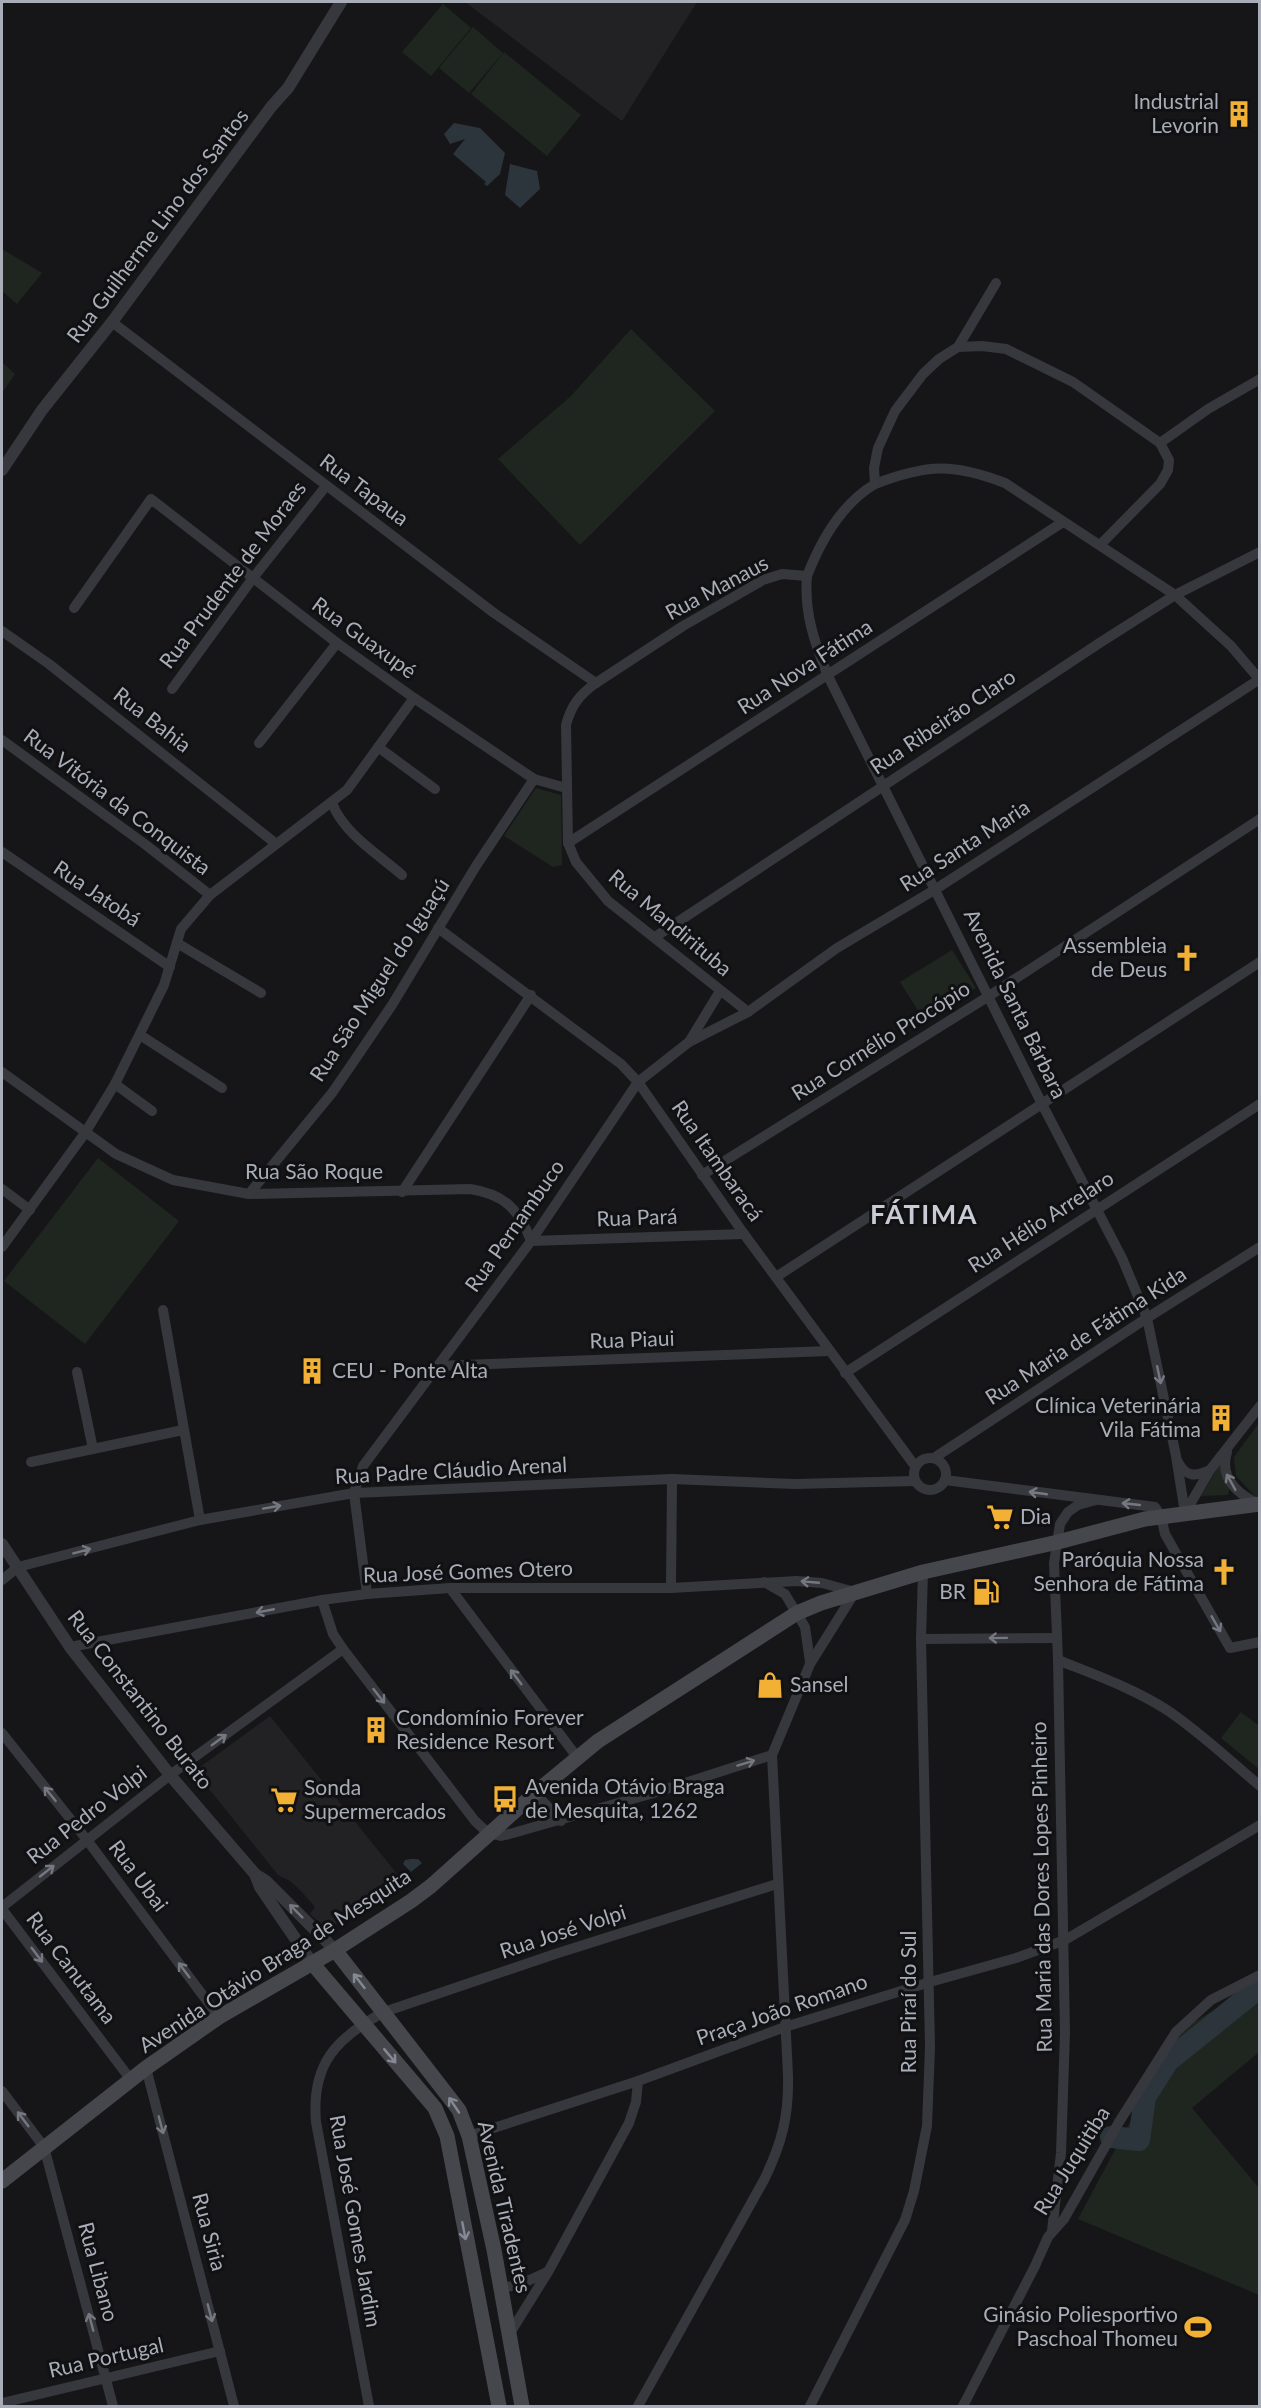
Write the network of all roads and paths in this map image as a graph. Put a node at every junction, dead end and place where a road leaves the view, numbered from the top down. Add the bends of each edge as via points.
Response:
1 (341, 2) edge
2 (996, 283) dead end
3 (112, 322) junction
4 (958, 347) junction
5 (1260, 379) edge
6 (1160, 443) junction
7 (2, 470) edge
8 (875, 484) junction
9 (326, 486) junction
10 (1063, 522) junction
11 (1100, 545) junction
12 (1260, 552) edge
13 (807, 576) junction
14 (253, 578) junction
15 (1175, 595) junction
16 (74, 608) dead end
17 (2, 631) edge
18 (337, 643) junction
19 (828, 676) junction
20 (1259, 679) edge
21 (596, 683) junction
22 (172, 689) dead end
23 (414, 698) junction
24 (2, 740) edge
25 (259, 742) dead end
26 (378, 747) junction
27 (534, 779) junction
28 (884, 785) junction
29 (566, 788) junction
30 (435, 789) dead end
31 (332, 803) junction
32 (1260, 819) edge
33 (276, 843) junction
34 (568, 843) junction
35 (2, 852) edge
36 (402, 875) dead end
37 (936, 889) junction
38 (210, 895) junction
39 (438, 928) junction
40 (655, 937) junction
41 (177, 943) junction
42 (1260, 962) edge
43 (170, 967) junction
44 (720, 991) junction
45 (261, 993) dead end
46 (531, 995) junction
47 (989, 996) junction
48 (748, 1012) junction
49 (140, 1035) junction
50 (689, 1042) junction
51 (2, 1072) edge
52 (638, 1082) junction
53 (115, 1084) junction
54 (222, 1088) dead end
55 (1042, 1104) junction
56 (1260, 1104) edge
57 (152, 1111) dead end
58 (85, 1133) junction
59 (702, 1175) junction
60 (2, 1189) edge
61 (402, 1192) junction
62 (249, 1194) junction
63 (1098, 1208) junction
64 (30, 1210) junction
65 (744, 1234) junction
66 (531, 1241) junction
67 (2, 1247) edge
68 (1260, 1247) edge
69 (776, 1277) junction
70 (163, 1310) dead end
71 (1147, 1318) junction
72 (829, 1351) junction
73 (437, 1366) junction
74 (77, 1372) dead end
75 (845, 1372) junction
76 (1260, 1406) edge
77 (183, 1430) junction
78 (1228, 1447) junction
79 (93, 1449) junction
80 (1176, 1456) junction
81 (934, 1458) junction
82 (31, 1462) dead end
83 (915, 1466) junction
84 (1210, 1470) junction
85 (672, 1479) junction
86 (945, 1480) junction
87 (915, 1481) junction
88 (354, 1493) junction
89 (1096, 1500) junction
90 (1259, 1504) edge
91 (1185, 1513) junction
92 (1161, 1516) junction
93 (200, 1520) junction
94 (1058, 1542) junction
95 (2, 1544) edge
96 (18, 1567) junction
97 (923, 1572) junction
98 (2, 1580) edge
99 (764, 1582) junction
100 (450, 1588) junction
101 (671, 1588) junction
102 (855, 1592) junction
103 (367, 1594) junction
104 (322, 1600) junction
105 (797, 1613) junction
106 (1057, 1638) junction
107 (921, 1639) junction
108 (1260, 1642) edge
109 (70, 1647) junction
110 (343, 1650) junction
111 (1058, 1660) junction
112 (810, 1664) junction
113 (2, 1733) edge
114 (772, 1755) junction
115 (577, 1757) junction
116 (170, 1775) junction
117 (1260, 1786) edge
118 (535, 1793) junction
119 (561, 1821) junction
120 (1260, 1825) edge
121 (488, 1833) junction
122 (87, 1840) junction
123 (255, 1874) junction
124 (777, 1884) junction
125 (2, 1908) edge
126 (1065, 1940) junction
127 (335, 1950) junction
128 (312, 1964) junction
129 (1260, 1975) edge
130 (930, 1982) junction
131 (384, 2012) junction
132 (219, 2016) junction
133 (363, 2024) junction
134 (784, 2027) junction
135 (146, 2068) junction
136 (131, 2080) junction
137 (638, 2081) junction
138 (2, 2091) edge
139 (469, 2136) junction
140 (44, 2147) junction
141 (2, 2181) edge
142 (1052, 2231) junction
143 (548, 2272) junction
144 (502, 2288) junction
145 (510, 2333) junction
146 (220, 2351) junction
147 (106, 2379) junction
148 (2, 2403) edge
149 (113, 2406) edge
150 (234, 2406) edge
151 (369, 2406) edge
152 (499, 2406) edge
153 (522, 2406) edge
154 (638, 2406) edge
155 (812, 2406) edge
156 (963, 2406) edge

1 - 3 street, Rua Guilherme Lino dos Santos via 288,88
2 - 4 street
3 - 7 street, Rua Guilherme Lino dos Santos via 42,410
3 - 9 street, Rua Tapaua
4 - 6 street via 1006,349 1038,363 1073,382
4 - 8 street via 923,374 895,411 878,448
5 - 6 street
6 - 11 street via 1169,460 1165,477
8 - 10 street via 929,469 975,472 1005,483
8 - 13 street via 842,513 826,534
9 - 14 street, Rua Prudente de Moraes
9 - 21 street, Rua Tapaua via 494,613
10 - 11 street
10 - 19 street, Rua Nova Fátima
11 - 15 street
12 - 15 street, Rua Ribeirão Claro
13 - 19 street, Avenida Santa Bárbara via 808,616
13 - 21 street, Rua Manaus via 782,574 763,580
14 - 16 street, Rua Guaxupé via 151,499
14 - 18 street, Rua Guaxupé
14 - 22 street, Rua Prudente de Moraes
15 - 20 street via 1231,646
15 - 28 street, Rua Ribeirão Claro
17 - 33 street, Rua Bahia
18 - 23 street, Rua Guaxupé
18 - 25 street
19 - 28 street, Avenida Santa Bárbara
19 - 34 street, Rua Nova Fátima
20 - 37 street, Rua Santa Maria
21 - 29 street, Rua Manaus via 570,709 566,725
23 - 26 street
23 - 27 street, Rua Guaxupé
24 - 38 street, Rua Vitória da Conquista
26 - 30 street
26 - 31 street via 358,777
27 - 29 street, Rua Guaxupé
27 - 39 street, Rua São Miguel do Iguaçú
28 - 37 street, Avenida Santa Bárbara
28 - 40 street, Rua Ribeirão Claro
29 - 34 street, Rua Mandirituba
31 - 33 street
31 - 36 street via 349,829
32 - 47 street, Rua Cornélio Procópio
33 - 38 street
34 - 40 street, Rua Mandirituba via 576,862 608,901
35 - 43 street, Rua Jatobá
37 - 47 street, Avenida Santa Bárbara
37 - 48 street, Rua Santa Maria via 837,948
38 - 41 street via 181,929
39 - 46 street, Rua Itambaracá
39 - 62 street, Rua São Miguel do Iguaçú via 332,1093
40 - 44 street, Rua Mandirituba
41 - 43 street
41 - 45 street
42 - 55 street
43 - 49 street
44 - 48 street, Rua Mandirituba
44 - 50 street, Rua Pernambuco
46 - 52 street, Rua Itambaracá via 621,1064
46 - 61 street
47 - 55 street, Avenida Santa Bárbara
47 - 59 street, Rua Cornélio Procópio
48 - 50 street, Rua Santa Maria
49 - 53 street
49 - 54 street
50 - 52 street, Rua Pernambuco
51 - 58 street, Rua São Roque
52 - 59 street, Rua Itambaracá
52 - 66 street, Rua Pernambuco
53 - 57 street
53 - 58 street
55 - 63 street, Avenida Santa Bárbara
55 - 69 street
56 - 63 street, Rua Hélio Arrelaro
58 - 62 street, Rua São Roque via 116,1154 173,1180
58 - 64 street
59 - 65 street, Rua Itambaracá
60 - 64 street
61 - 62 street, Rua São Roque
61 - 66 street, Rua São Roque via 488,1192 519,1215
63 - 71 street, Avenida Santa Bárbara
63 - 75 street, Rua Hélio Arrelaro
64 - 67 street
65 - 66 street, Rua Pará
65 - 69 street, Rua Itambaracá
66 - 73 street, Rua Pernambuco
68 - 71 street, Rua Maria de Fátima Kida
69 - 72 street, Rua Itambaracá
70 - 77 street
71 -> 80 street, Avenida Santa Bárbara
71 - 81 street, Rua Maria de Fátima Kida
72 - 73 street, Rua Piaui
72 - 75 street, Rua Itambaracá
73 - 88 street, Rua Pernambuco via 373,1450
74 - 79 street
75 - 83 street, Rua Itambaracá
76 - 78 street
77 - 79 street
77 - 93 street
78 - 84 street
90 -> 78 street via 1236,1491 1229,1480 1224,1463
79 - 82 street
80 - 84 street via 1188,1474 1195,1476
80 - 91 street, Avenida Santa Bárbara
81 - 83 street via 923,1459
81 - 86 street via 946,1469
83 - 87 street
84 - 91 street
85 - 87 street, Rua Padre Cláudio Arenal via 795,1484
85 - 88 street, Rua Padre Cláudio Arenal
85 - 101 street
86 - 87 street via 936,1489 928,1490
89 -> 86 street
93 -> 88 street, Rua Padre Cláudio Arenal
88 - 103 street
92 -> 89 street via 1155,1507
89 - 94 street via 1068,1512 1060,1524
90 - 91 main road, Avenida Otávio Braga de Mesquita
91 - 92 main road, Avenida Otávio Braga de Mesquita
92 - 94 main road, Avenida Otávio Braga de Mesquita
92 -> 108 street via 1165,1534 1230,1648
96 -> 93 street, Rua Padre Cláudio Arenal
94 - 97 main road, Avenida Otávio Braga de Mesquita
94 - 106 street, Rua Maria das Dores Lopes Pinheiro via 1054,1572
95 - 96 street, Rua Constantino Burato
96 - 98 street, Rua Padre Cláudio Arenal
96 - 109 street, Rua Constantino Burato
97 - 102 main road, Avenida Otávio Braga de Mesquita
97 - 107 street, Rua Piraí do Sul
99 - 101 street, Rua José Gomes Otero
102 -> 99 street, Rua José Gomes Otero via 822,1583
99 - 105 street via 785,1594
100 - 101 street, Rua José Gomes Otero
100 - 103 street, Rua José Gomes Otero
115 -> 100 street
102 - 105 main road, Avenida Otávio Braga de Mesquita
102 - 112 street
103 - 104 street, Rua José Gomes Otero
104 -> 109 street, Rua José Gomes Otero
104 - 110 street
105 - 112 street via 805,1627
105 - 115 main road, Avenida Otávio Braga de Mesquita
106 -> 107 street
106 - 111 street, Rua Maria das Dores Lopes Pinheiro
107 - 130 street, Rua Piraí do Sul
109 - 116 street, Rua Constantino Burato
116 -> 110 street, Rua Pedro Volpi
110 -> 121 street
111 - 117 street via 1125,1686 1166,1710
111 - 126 street, Rua Maria das Dores Lopes Pinheiro
112 - 114 street
122 -> 113 street, Rua Ubai
119 -> 114 street
114 - 124 street
115 - 118 main road, Avenida Otávio Braga de Mesquita
116 - 122 street, Rua Pedro Volpi
116 - 123 street, Rua Constantino Burato
118 - 119 street
118 - 121 main road, Avenida Otávio Braga de Mesquita
119 - 121 street via 501,1836
120 - 126 street, Praça João Romano
121 - 127 main road, Avenida Otávio Braga de Mesquita via 431,1886
125 -> 122 street, Rua Pedro Volpi
132 -> 122 street, Rua Ubai
127 -> 123 street, Rua Constantino Burato
123 - 128 street, Rua Constantino Burato
124 - 131 street, Rua José Volpi
124 - 134 street
125 -> 136 street, Rua Canutama
126 - 130 street, Praça João Romano
126 - 142 street, Rua Maria das Dores Lopes Pinheiro via 1061,2153
127 - 128 main road, Avenida Otávio Braga de Mesquita
131 -> 127 main road, Avenida Tiradentes
128 - 132 main road, Avenida Otávio Braga de Mesquita
128 - 133 main road, Avenida Tiradentes
129 - 142 street, Rua Juquitiba via 1211,2000 1176,2032 1064,2219
130 - 134 street, Praça João Romano
130 - 155 street, Rua Piraí do Sul via 927,2126 914,2191 890,2252
131 - 133 street, Rua José Volpi
139 -> 131 main road, Avenida Tiradentes via 459,2110
132 - 135 main road, Avenida Otávio Braga de Mesquita
133 - 151 street, Rua José Gomes Jardim via 327,2056 314,2100
133 -> 152 main road, Avenida Tiradentes via 435,2108 447,2136
134 - 137 street, Praça João Romano
134 - 154 street via 788,2098 778,2151
135 - 136 main road, Avenida Otávio Braga de Mesquita
135 -> 146 street, Rua Siria
136 - 140 main road, Avenida Otávio Braga de Mesquita
137 - 139 street, Praça João Romano
137 - 143 street via 628,2123
140 -> 138 street
139 - 144 main road, Avenida Tiradentes
140 - 141 main road, Avenida Otávio Braga de Mesquita
147 -> 140 street, Rua Libano
142 - 156 street, Rua Juquitiba
143 - 144 street
143 - 145 street
144 - 145 main road, Avenida Tiradentes
145 - 153 main road, Avenida Tiradentes
146 - 147 street, Rua Portugal
146 - 150 street, Rua Siria
147 - 148 street, Rua Portugal
147 - 149 street, Rua Libano

